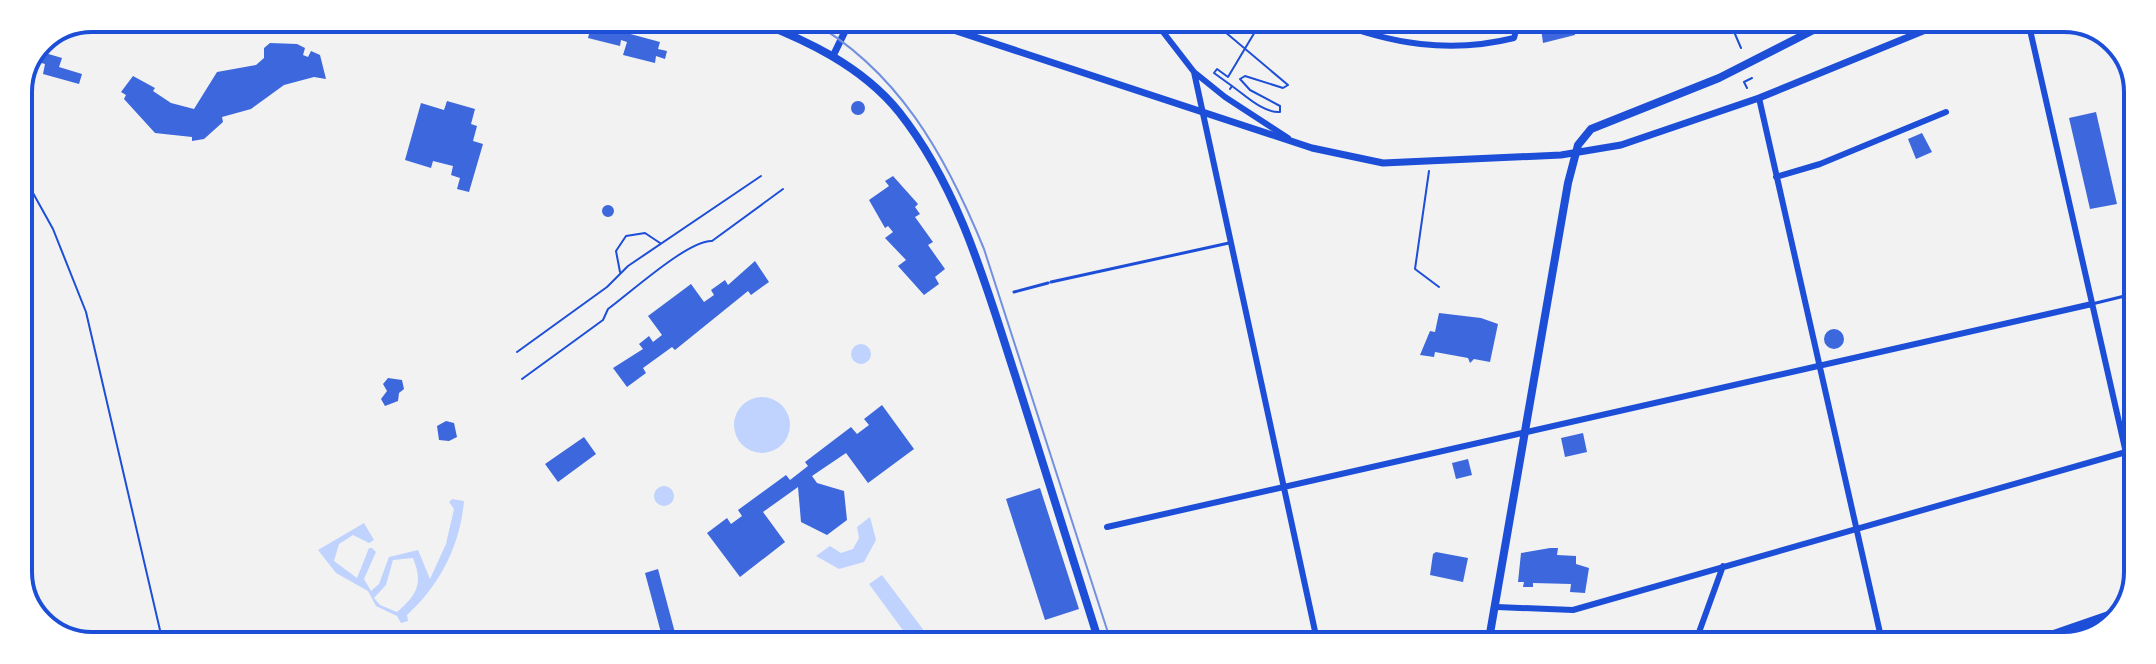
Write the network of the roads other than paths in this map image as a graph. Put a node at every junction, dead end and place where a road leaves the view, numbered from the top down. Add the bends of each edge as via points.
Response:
1 (780, 32) edge
2 (845, 32) edge
3 (961, 32) edge
4 (1163, 32) edge
5 (1366, 32) edge
6 (1518, 32) edge
7 (1809, 32) edge
8 (1921, 32) edge
9 (2030, 32) edge
10 (833, 56) junction
11 (1194, 72) junction
12 (1759, 98) junction
13 (1200, 109) junction
14 (1946, 112) dead end
15 (1291, 140) junction
16 (1576, 154) junction
17 (1776, 177) junction
18 (1229, 243) junction
19 (1014, 292) dead end
20 (2124, 296) edge
21 (2092, 304) junction
22 (1818, 367) junction
23 (1522, 433) junction
24 (2124, 443) edge
25 (2124, 453) edge
26 (1286, 486) junction
27 (1107, 527) dead end
28 (1855, 530) junction
29 (1723, 566) junction
30 (1497, 607) junction
31 (2105, 616) edge
32 (1096, 632) edge
33 (1315, 632) edge
34 (1491, 632) edge
35 (1699, 632) edge
36 (1880, 632) edge
37 (2059, 632) edge

1 - 10 main road
2 - 10 street
3 - 13 street
4 - 11 street
5 - 6 street via 1404,45 1488,44 1514,38
7 - 16 main road via 1719,78 1591,129
8 - 12 street
9 - 21 street
10 - 32 main road via 899,112 958,214 981,268
11 - 13 street
11 - 15 street
12 - 16 street via 1654,135
12 - 17 street
13 - 15 street
13 - 18 street
14 - 17 street
15 - 16 street via 1368,161
16 - 23 main road
17 - 22 street
18 - 19 lane
18 - 26 street
20 - 21 lane
21 - 22 street
21 - 24 street
22 - 23 street
22 - 28 street
23 - 26 street
23 - 30 main road
25 - 28 street
26 - 27 street
26 - 33 street
28 - 29 street
28 - 36 street
29 - 30 street via 1573,610
29 - 35 street
30 - 34 main road
31 - 37 main road

